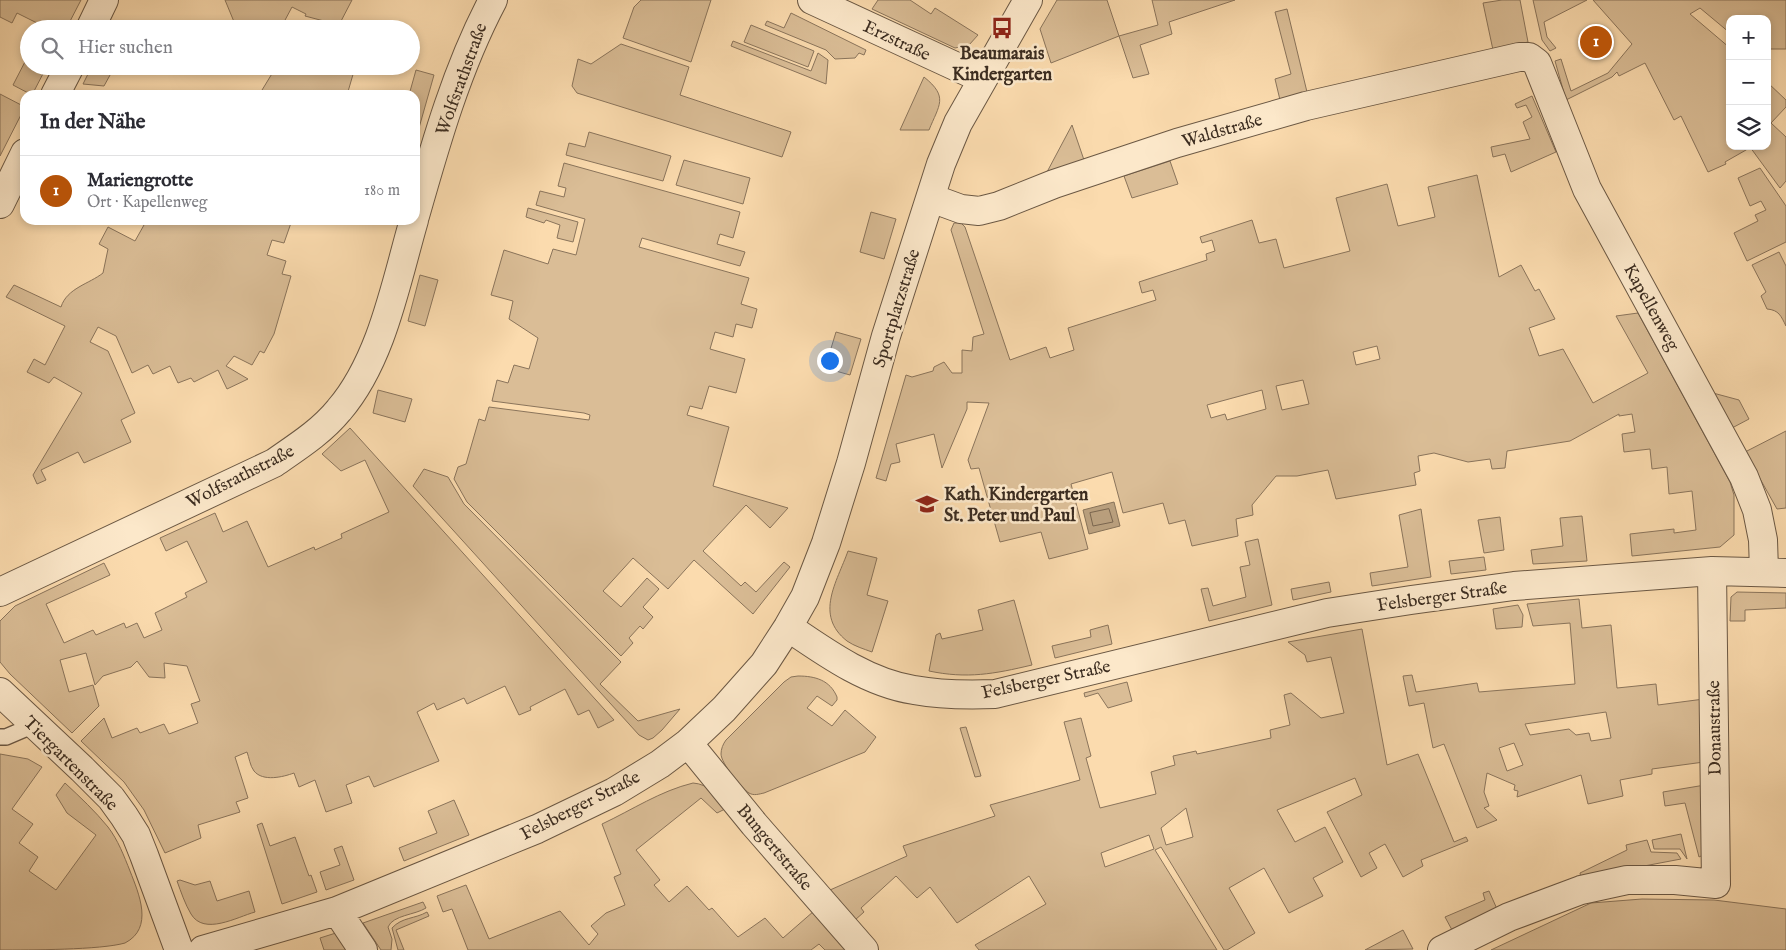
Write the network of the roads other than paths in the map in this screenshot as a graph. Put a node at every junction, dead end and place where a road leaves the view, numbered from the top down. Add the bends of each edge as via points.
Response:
1 (104, 0) edge
2 (493, 0) edge
3 (812, 0) edge
4 (1028, 0) edge
5 (94, 20) edge
6 (1519, 57) joint
7 (65, 75) edge
8 (983, 79) junction
9 (58, 90) edge
10 (20, 163) edge
11 (931, 198) junction
12 (420, 200) edge
13 (0, 204) edge
14 (413, 225) edge
15 (1712, 571) junction
16 (1775, 572) edge
17 (0, 592) edge
18 (788, 627) junction
19 (0, 692) edge
20 (34, 725) junction
21 (0, 737) edge
22 (688, 742) junction
23 (337, 911) junction
24 (179, 950) edge
25 (202, 950) edge
26 (363, 950) edge
27 (864, 950) edge
28 (1442, 950) edge

1 - 5 street
2 - 12 street, Wolfsrathstraße via 455,84
3 - 8 street, Erzstraße
4 - 8 street, Sportplatzstraße
6 - 11 street, Waldstraße via 1296,108 1177,143 986,210 961,209
6 - 16 street, Kapellenweg via 1529,57 1537,64 1587,189 1744,477
7 - 9 street
8 - 11 street, Sportplatzstraße via 958,123
10 - 13 street
11 - 18 street, Sportplatzstraße via 886,336 826,543 805,597
14 - 17 street, Wolfsrathstraße via 370,362 339,410 310,439 274,463
15 - 16 street, Felsberger Straße
15 - 18 street, Felsberger Straße via 1514,586 1327,613 995,694 955,695 913,690 878,680 826,653
15 - 28 street, Donaustraße via 1716,884 1627,880 1581,890 1510,917
18 - 22 street, Felsberger Straße via 764,664 724,709
19 - 20 street, Tiergartenstraße
20 - 21 lane
20 - 24 street, Tiergartenstraße via 111,798 130,824
22 - 23 street, Felsberger Straße via 660,764 606,797
22 - 27 street, Bungertstraße via 754,824
23 - 25 street, Felsberger Straße
23 - 26 street

